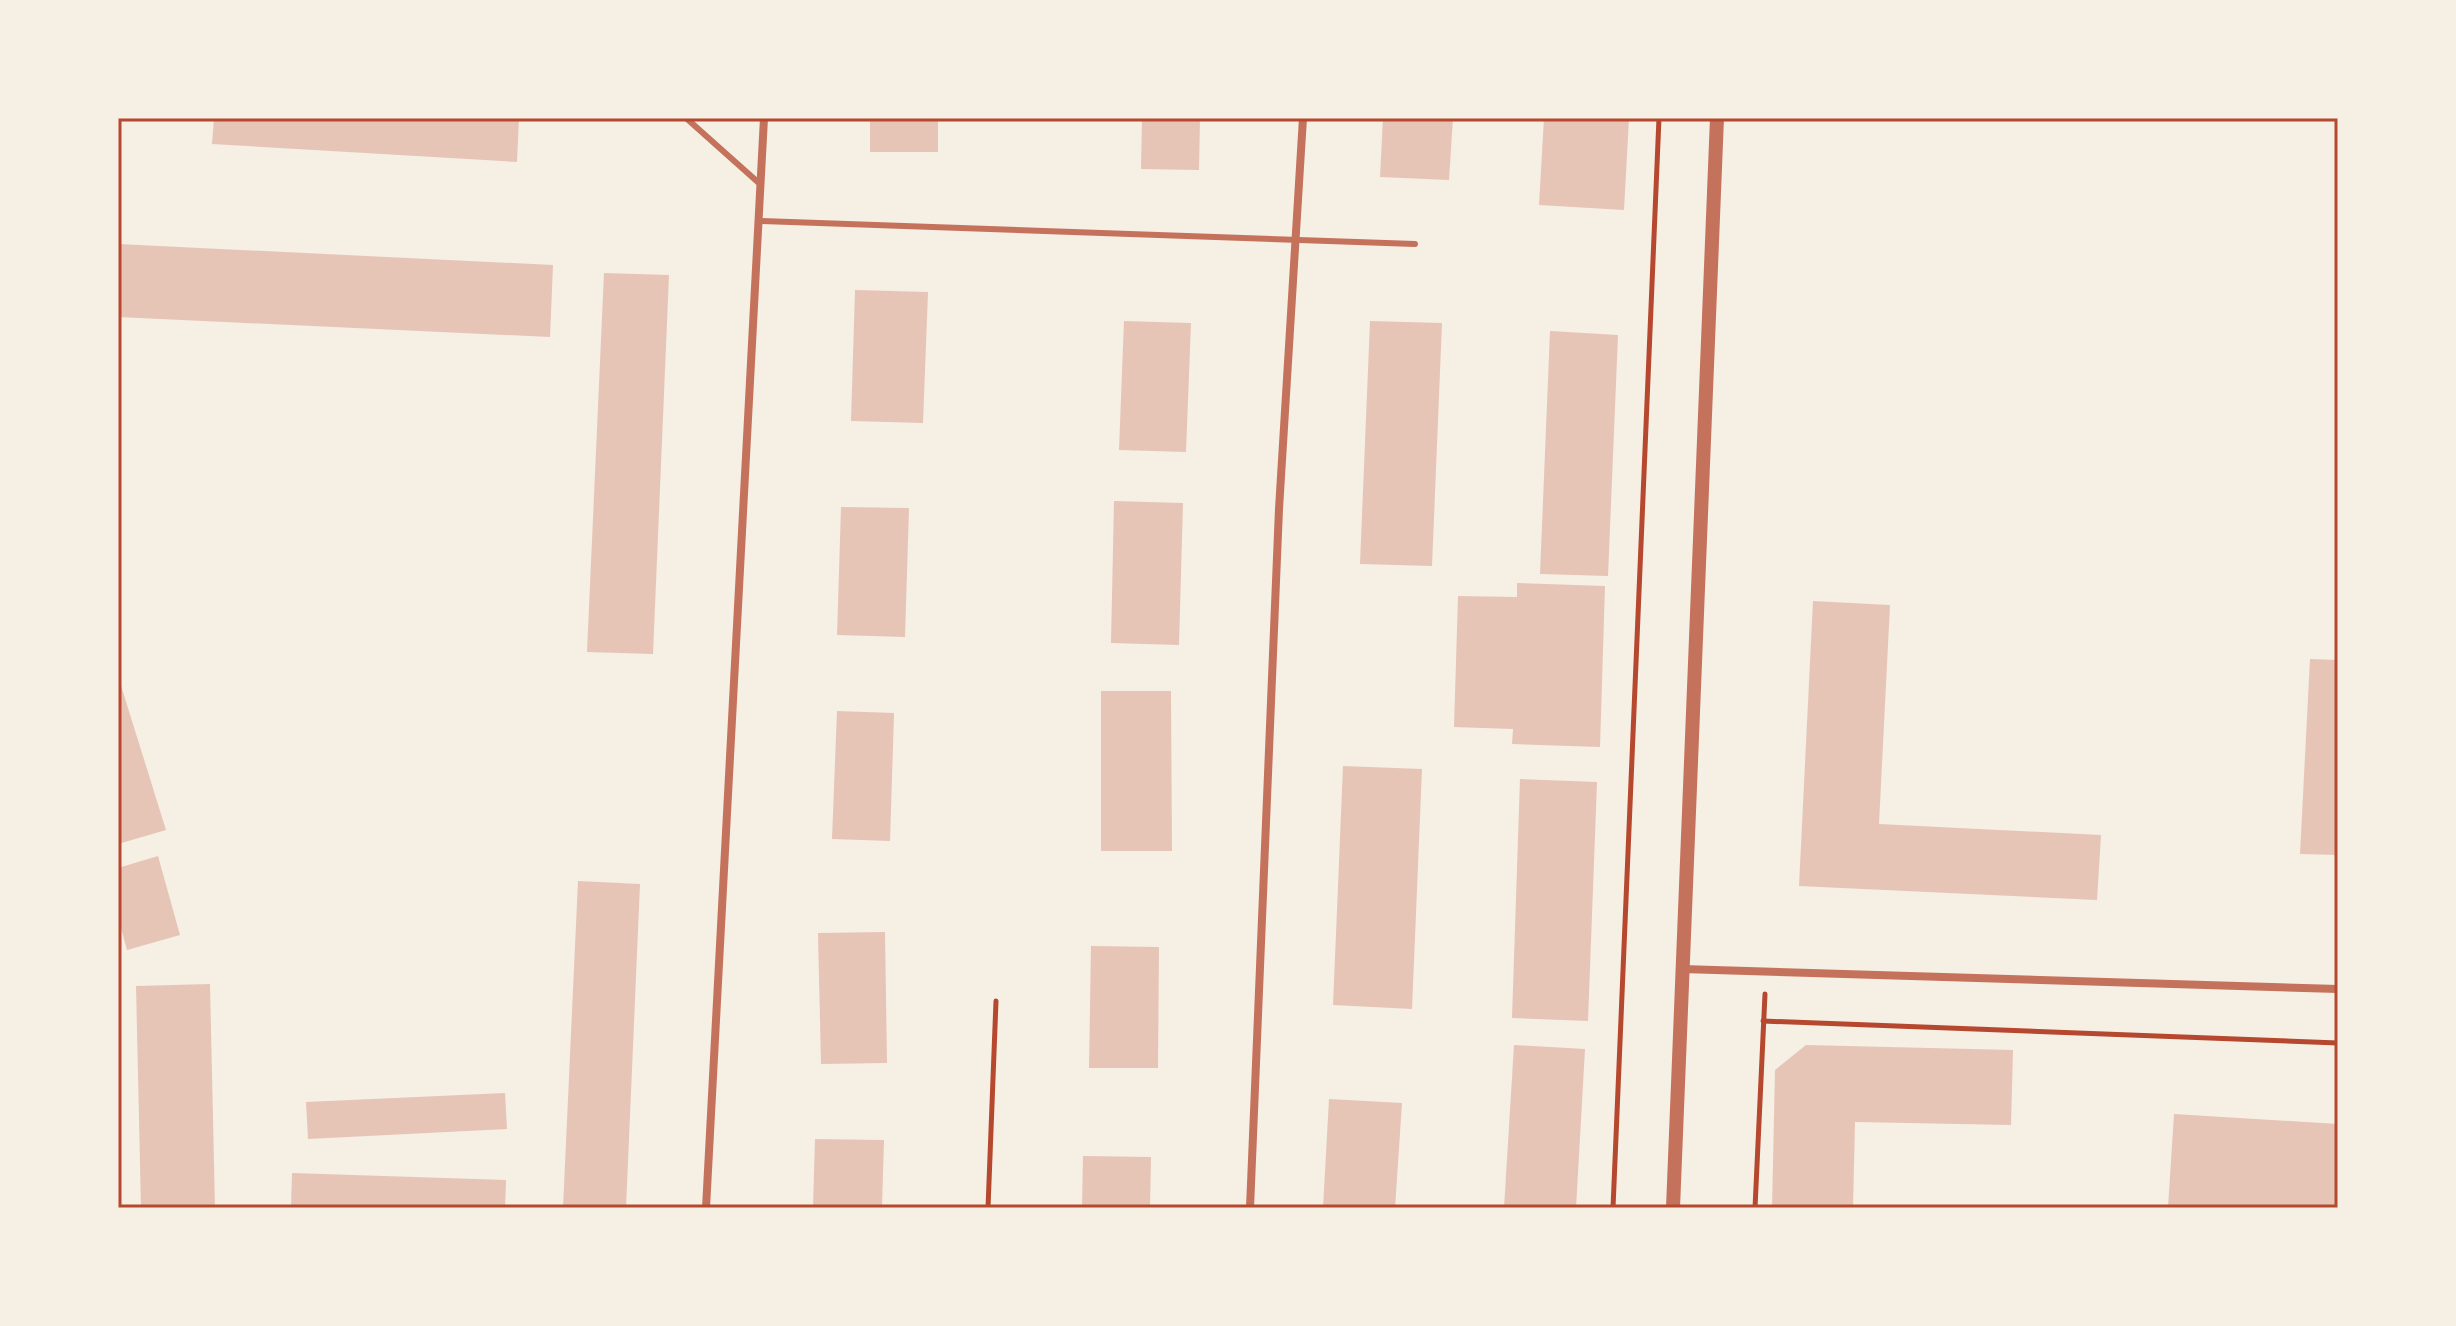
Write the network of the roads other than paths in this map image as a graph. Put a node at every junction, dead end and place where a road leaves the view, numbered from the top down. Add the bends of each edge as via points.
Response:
1 (686, 118) edge
2 (764, 118) edge
3 (1303, 118) edge
4 (1717, 118) edge
5 (760, 184) junction
6 (759, 221) junction
7 (1415, 244) dead end
8 (1682, 969) junction
9 (2338, 989) edge
10 (706, 1208) edge
11 (1250, 1208) edge
12 (1673, 1208) edge

1 - 5 lane
2 - 5 street
3 - 11 street via 1279,525
4 - 8 street
5 - 6 street
6 - 7 lane
6 - 10 street
8 - 9 street
8 - 12 street

